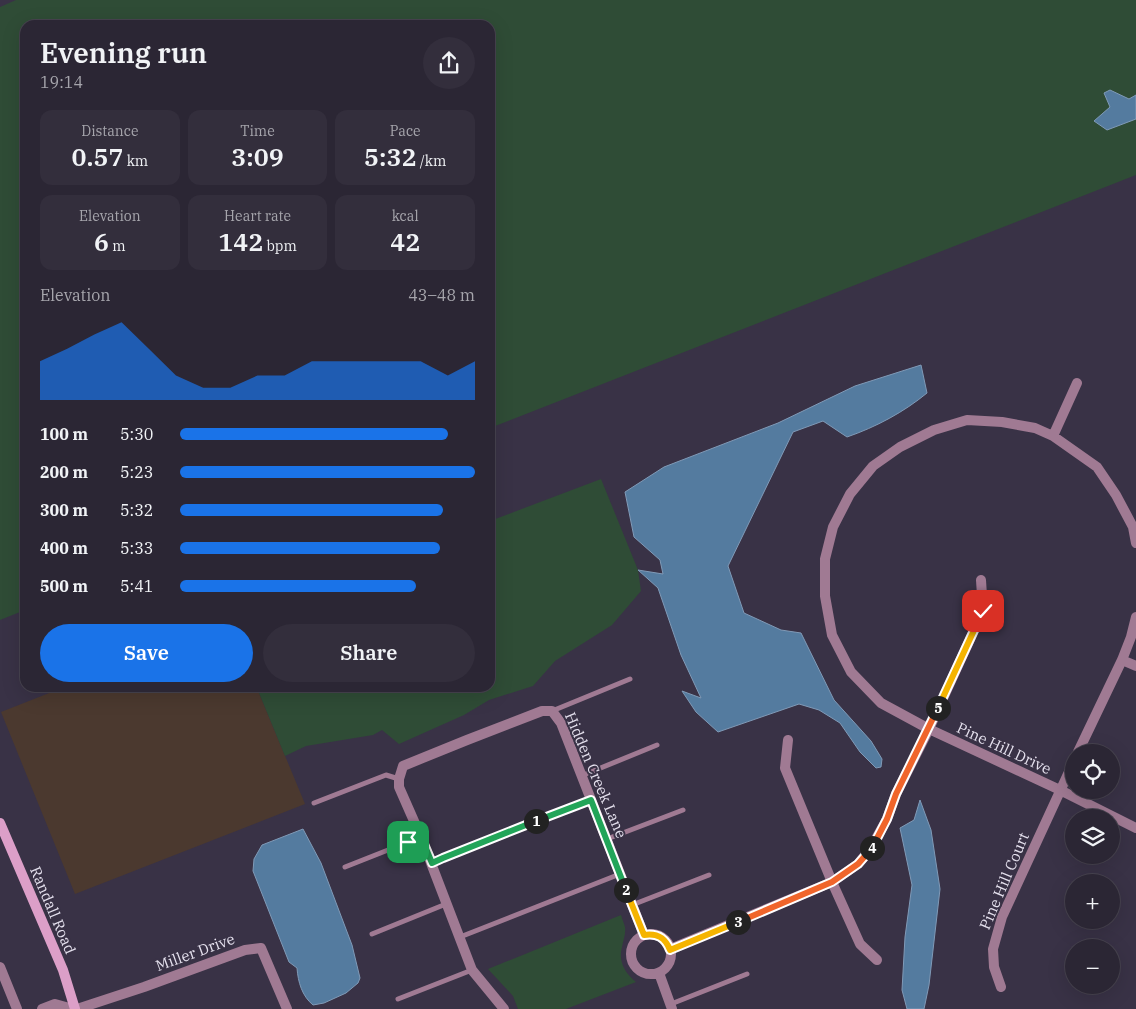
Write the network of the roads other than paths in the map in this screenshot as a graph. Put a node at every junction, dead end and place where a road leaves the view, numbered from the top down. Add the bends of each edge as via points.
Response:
1 (1077, 383) dead end
2 (1053, 436) junction
3 (1136, 543) edge
4 (981, 580) dead end
5 (1136, 617) edge
6 (1122, 660) junction
7 (1136, 666) edge
8 (630, 679) dead end
9 (552, 711) junction
10 (928, 729) junction
11 (788, 740) dead end
12 (1082, 744) edge
13 (657, 745) dead end
14 (581, 776) junction
15 (399, 779) junction
16 (1065, 780) edge
17 (1060, 790) junction
18 (591, 800) junction
19 (314, 804) dead end
20 (683, 810) dead end
21 (0, 823) edge
22 (1136, 828) edge
23 (421, 837) junction
24 (607, 839) junction
25 (432, 863) junction
26 (345, 867) dead end
27 (620, 874) junction
28 (708, 875) dead end
29 (832, 882) junction
30 (446, 904) junction
31 (632, 905) junction
32 (372, 934) dead end
33 (644, 935) junction
34 (459, 937) junction
35 (670, 950) junction
36 (877, 960) dead end
37 (0, 967) edge
38 (472, 970) junction
39 (659, 972) junction
40 (747, 974) dead end
41 (1000, 986) dead end
42 (398, 999) dead end
43 (672, 1008) edge
44 (17, 1009) edge
45 (42, 1009) edge
46 (75, 1009) edge
47 (286, 1009) edge
48 (504, 1009) edge

1 - 2 street
2 - 3 street, Pine Hill Drive via 1097,468 1133,527
2 - 10 street, Pine Hill Drive via 1035,428 967,420 934,430 900,446 873,466 850,494 833,527 825,559 825,596 832,635 851,672 881,703
4 - 10 street via 983,611
5 - 6 street
6 - 7 street
6 - 12 street
8 - 9 lane
9 - 14 street, Hidden Creek Lane via 561,722
9 - 15 street, Hidden Creek Lane via 542,711 403,766
10 - 17 street, Pine Hill Drive
10 - 29 street via 872,848 858,864
11 - 29 street via 785,768
13 - 14 lane
14 - 18 street, Hidden Creek Lane
15 - 19 lane via 386,775
15 - 23 street
16 - 17 street, Pine Hill Drive
17 - 22 street
17 - 41 street, Pine Hill Court via 1002,917 992,949
18 - 24 street, Hidden Creek Lane
18 - 25 lane
20 - 24 lane
21 - 46 main road, Randall Road via 63,970
23 - 25 street
23 - 26 lane
24 - 27 street, Hidden Creek Lane
25 - 30 street
27 - 31 street, Hidden Creek Lane
27 - 34 lane
28 - 31 lane
29 - 35 street
29 - 36 street via 860,944
30 - 32 lane
30 - 34 street
31 - 33 street, Hidden Creek Lane
33 - 35 street via 658,935
33 - 39 street via 631,949 632,962 646,974
34 - 38 street
35 - 39 street via 669,963
37 - 44 street
38 - 42 lane
38 - 48 street
39 - 43 street
40 - 43 lane
45 - 46 street via 55,1004
46 - 47 street, Miller Drive via 245,950 261,948

